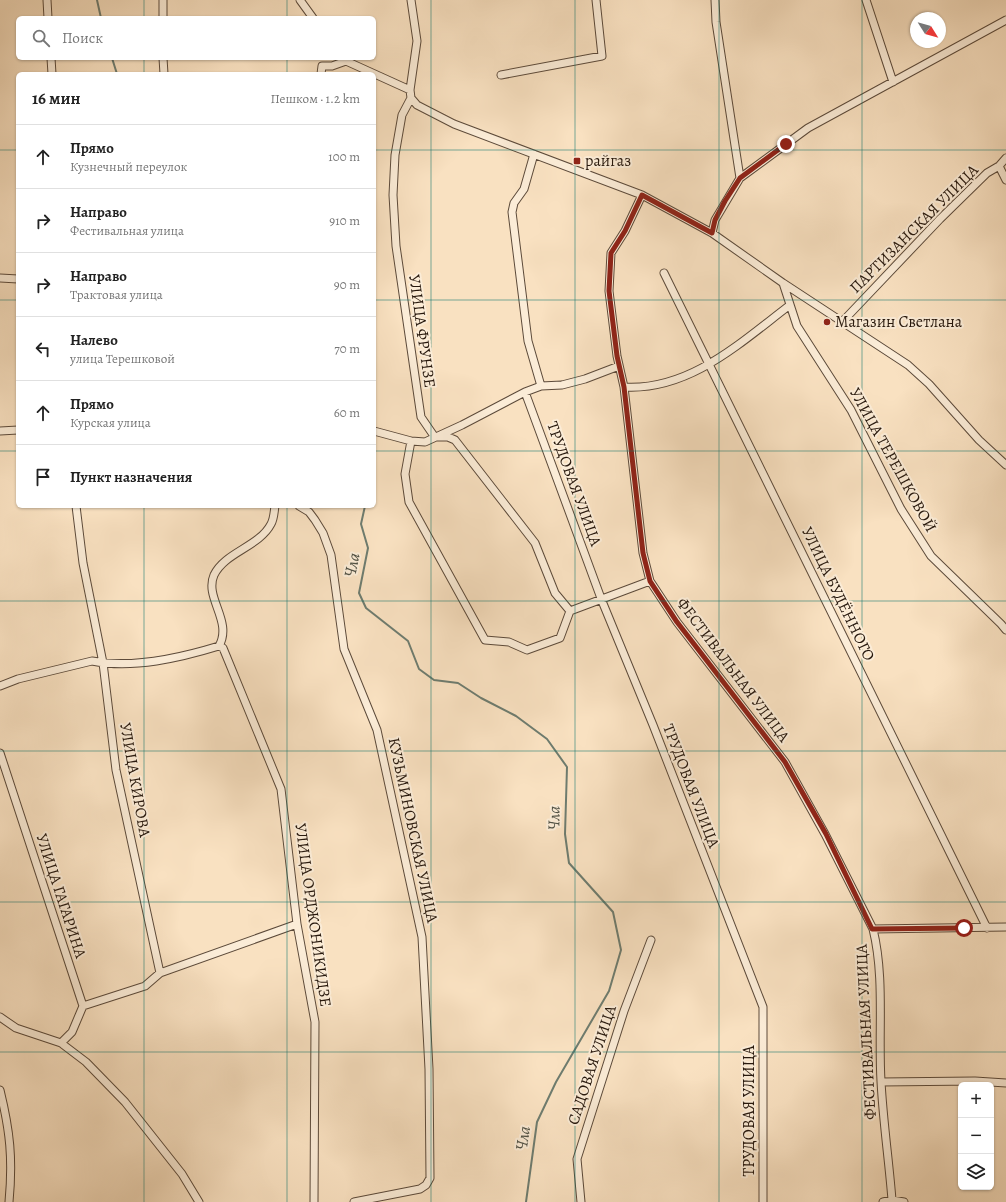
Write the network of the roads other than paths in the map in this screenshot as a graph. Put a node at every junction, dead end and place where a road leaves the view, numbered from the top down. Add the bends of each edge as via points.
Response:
1 (46, 0) edge
2 (163, 0) edge
3 (300, 0) edge
4 (411, 0) edge
5 (596, 0) edge
6 (715, 0) edge
7 (866, 0) edge
8 (48, 16) edge
9 (163, 16) edge
10 (312, 16) edge
11 (1006, 20) edge
12 (51, 60) edge
13 (163, 60) edge
14 (324, 60) edge
15 (344, 60) edge
16 (322, 66) junction
17 (52, 72) edge
18 (164, 72) edge
19 (321, 72) edge
20 (370, 72) edge
21 (376, 75) edge
22 (502, 75) dead end
23 (893, 82) junction
24 (410, 90) junction
25 (412, 98) junction
26 (534, 154) junction
27 (1006, 158) edge
28 (999, 166) junction
29 (740, 178) junction
30 (1006, 180) edge
31 (642, 195) junction
32 (712, 233) junction
33 (664, 273) dead end
34 (0, 278) edge
35 (16, 279) edge
36 (783, 283) junction
37 (790, 305) junction
38 (843, 321) junction
39 (710, 365) junction
40 (619, 366) junction
41 (541, 386) junction
42 (624, 387) junction
43 (525, 392) junction
44 (16, 430) edge
45 (0, 431) edge
46 (376, 432) edge
47 (434, 436) junction
48 (411, 441) junction
49 (1006, 465) edge
50 (76, 508) edge
51 (275, 508) edge
52 (302, 508) edge
53 (650, 581) junction
54 (602, 601) junction
55 (570, 612) junction
56 (1006, 630) edge
57 (219, 646) junction
58 (103, 664) junction
59 (0, 686) edge
60 (0, 753) edge
61 (297, 924) junction
62 (1006, 927) edge
63 (987, 928) junction
64 (872, 929) junction
65 (651, 940) dead end
66 (160, 973) junction
67 (83, 1006) junction
68 (0, 1017) edge
69 (61, 1043) junction
70 (881, 1082) junction
71 (1006, 1083) edge
72 (0, 1090) edge
73 (892, 1200) junction
74 (7, 1201) edge
75 (199, 1202) edge
76 (314, 1202) edge
77 (354, 1202) edge
78 (581, 1202) edge
79 (763, 1202) edge
80 (883, 1202) edge
81 (904, 1202) edge

1 - 8 street
2 - 9 street
3 - 10 street
4 - 24 street via 417,41
5 - 22 street via 602,56
6 - 29 street via 716,22
7 - 23 street
11 - 23 street
12 - 17 street
13 - 18 street
14 - 16 street
15 - 16 street via 332,66
15 - 20 street
16 - 19 street
21 - 24 street
23 - 29 street via 808,128
24 - 25 street
25 - 26 street via 417,105 454,124
25 - 47 street, УЛИЦА ФРУНЗЕ via 402,115 395,155 393,194 396,246 421,417
26 - 31 street
26 - 41 street via 524,189 514,203 512,212 528,341
27 - 28 street, ПАРТИЗАНСКАЯ УЛИЦА
28 - 30 street
28 - 38 street, ПАРТИЗАНСКАЯ УЛИЦА via 987,173
29 - 32 street via 715,220
31 - 32 street
31 - 40 street, ФЕСТИВАЛЬНАЯ УЛИЦА via 611,253 609,291
32 - 36 street
33 - 39 street, УЛИЦА БУДЁННОГО
34 - 35 street
36 - 37 street, УЛИЦА ТЕРЕШКОВОЙ
36 - 38 street
37 - 39 street
37 - 56 street, УЛИЦА ТЕРЕШКОВОЙ via 797,326 851,410 901,509 931,556
38 - 49 street via 908,365
39 - 42 street via 665,384
39 - 63 street, УЛИЦА БУДЁННОГО
40 - 41 street via 586,379 562,385
40 - 42 street, ФЕСТИВАЛЬНАЯ УЛИЦА
41 - 43 street
42 - 53 street, ФЕСТИВАЛЬНАЯ УЛИЦА via 643,553
43 - 47 street via 462,425
43 - 54 street, ТРУДОВАЯ УЛИЦА
44 - 45 street
46 - 48 street
47 - 48 street via 425,442
47 - 55 street via 455,440 486,479 535,543 554,593
48 - 55 street via 405,474 409,502 485,640 509,642 527,650 540,647 560,638
50 - 58 street, УЛИЦА КИРОВА via 83,563
51 - 57 street via 271,523 264,533 218,567 213,577 212,589 224,628 224,637
52 - 77 street, КУЗЬМИНОВСКАЯ УЛИЦА via 315,520 331,555 344,649 378,730 422,937 429,1069 430,1178 420,1189
53 - 54 street
53 - 64 street, ФЕСТИВАЛЬНАЯ УЛИЦА via 677,622 785,762 826,834
54 - 55 street
54 - 79 street, ТРУДОВАЯ УЛИЦА via 763,1007
57 - 58 street via 150,662
57 - 61 street, УЛИЦА ОРДЖОНИКИДЗЕ via 223,648 281,789
58 - 59 street via 92,661 62,667
58 - 66 street, УЛИЦА КИРОВА via 116,770
60 - 67 street, УЛИЦА ГАГАРИНА
61 - 66 street
61 - 76 street, УЛИЦА ОРДЖОНИКИДЗЕ via 315,1022
62 - 63 street
63 - 64 street
64 - 70 street, ФЕСТИВАЛЬНАЯ УЛИЦА via 877,946
65 - 78 street, САДОВАЯ УЛИЦА via 624,1011 577,1159
66 - 67 street via 145,986
67 - 69 street via 72,1032
68 - 69 street via 16,1028
69 - 75 street via 86,1062 125,1102 182,1174
70 - 71 street
70 - 73 street, ФЕСТИВАЛЬНАЯ УЛИЦА
72 - 74 street via 9,1128 12,1176
73 - 80 street
73 - 81 street

